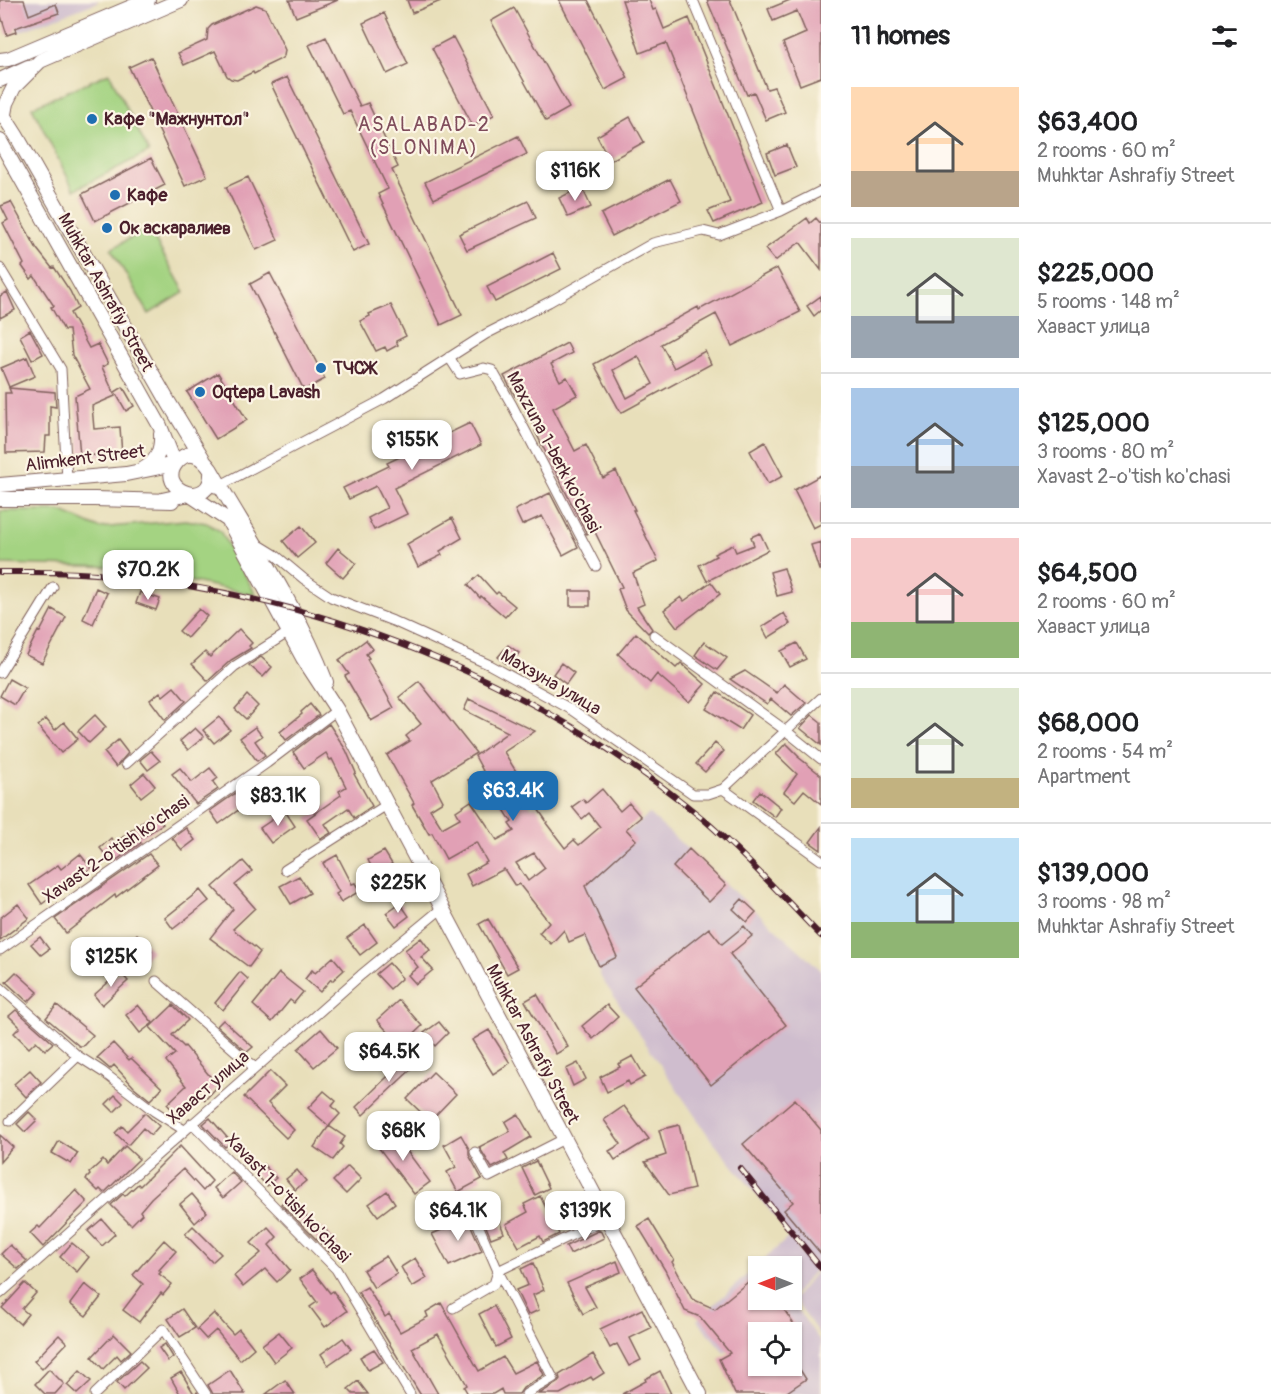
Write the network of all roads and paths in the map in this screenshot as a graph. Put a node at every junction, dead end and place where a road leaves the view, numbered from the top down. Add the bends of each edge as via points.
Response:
1 (148, 0) edge
2 (181, 0) edge
3 (693, 0) edge
4 (40, 61) junction
5 (3, 63) edge
6 (0, 81) edge
7 (2, 112) edge
8 (0, 141) edge
9 (821, 191) edge
10 (782, 211) junction
11 (0, 268) edge
12 (448, 357) junction
13 (160, 426) junction
14 (175, 464) junction
15 (207, 464) junction
16 (142, 470) junction
17 (67, 480) junction
18 (0, 485) edge
19 (220, 486) junction
20 (195, 493) junction
21 (0, 499) edge
22 (162, 500) junction
23 (228, 520) junction
24 (252, 541) junction
25 (596, 566) dead end
26 (53, 587) dead end
27 (289, 632) junction
28 (654, 635) dead end
29 (1, 669) edge
30 (821, 698) edge
31 (337, 710) junction
32 (785, 730) junction
33 (821, 759) edge
34 (126, 764) dead end
35 (723, 789) junction
36 (388, 804) junction
37 (821, 860) edge
38 (285, 870) dead end
39 (441, 909) junction
40 (0, 950) edge
41 (156, 981) dead end
42 (0, 987) edge
43 (78, 1056) junction
44 (255, 1068) junction
45 (9, 1121) dead end
46 (188, 1126) junction
47 (564, 1139) junction
48 (475, 1152) dead end
49 (473, 1213) dead end
50 (607, 1218) junction
51 (498, 1271) junction
52 (0, 1294) edge
53 (453, 1308) dead end
54 (95, 1394) edge
55 (206, 1394) edge
56 (410, 1394) edge
57 (525, 1394) edge
58 (700, 1394) edge

1 - 5 main road
2 - 4 main road
3 - 10 street
4 - 6 main road
4 - 7 main road via 14,87
7 - 15 main road, Muhktar Ashrafiy Street
8 - 13 main road, Muhktar Ashrafiy Street
9 - 10 street
10 - 12 street via 719,235 703,231 653,243
11 - 17 street via 61,369
12 - 19 street via 384,399
12 - 25 street, Maxzuna 1-berk ko'chasi via 460,374 483,368 492,370
13 - 14 main road, Muhktar Ashrafiy Street
13 - 16 main road via 159,452
14 - 15 main road via 184,456 197,456
14 - 16 main road, Alimkent Street
14 - 20 main road via 174,483 182,492
15 - 19 main road, Muhktar Ashrafiy Street
15 - 20 main road via 210,482
16 - 17 main road, Alimkent Street
17 - 18 main road, Alimkent Street
19 - 20 street
19 - 24 main road, Muhktar Ashrafiy Street
20 - 22 main road
20 - 23 main road, Muhktar Ashrafiy Street
21 - 22 main road, Alimkent Street
22 - 23 main road via 192,505
23 - 27 main road, Muhktar Ashrafiy Street
24 - 31 main road, Muhktar Ashrafiy Street via 315,654
24 - 35 street, Махзуна улица via 331,597 490,665 574,711 693,794
26 - 29 street
27 - 31 main road, Muhktar Ashrafiy Street
27 - 34 street via 235,666
28 - 32 street
30 - 32 street
31 - 36 main road, Muhktar Ashrafiy Street
31 - 40 street, Xavast 2-o'tish ko'chasi
32 - 33 street
32 - 35 street
35 - 37 street
36 - 38 street
36 - 39 main road, Muhktar Ashrafiy Street
39 - 44 street, Хаваст улица
39 - 47 main road, Muhktar Ashrafiy Street
41 - 44 street
42 - 43 street
43 - 45 street
43 - 46 street via 154,1111
44 - 46 street, Хаваст улица
46 - 52 street, Хаваст улица
46 - 56 street, Xavast 1-o'tish ko'chasi via 336,1269
47 - 48 street via 489,1177
47 - 50 main road, Muhktar Ashrafiy Street
49 - 51 street
50 - 51 street
50 - 58 main road, Muhktar Ashrafiy Street
51 - 53 street via 494,1284
51 - 57 street via 554,1378
54 - 55 street via 163,1329

